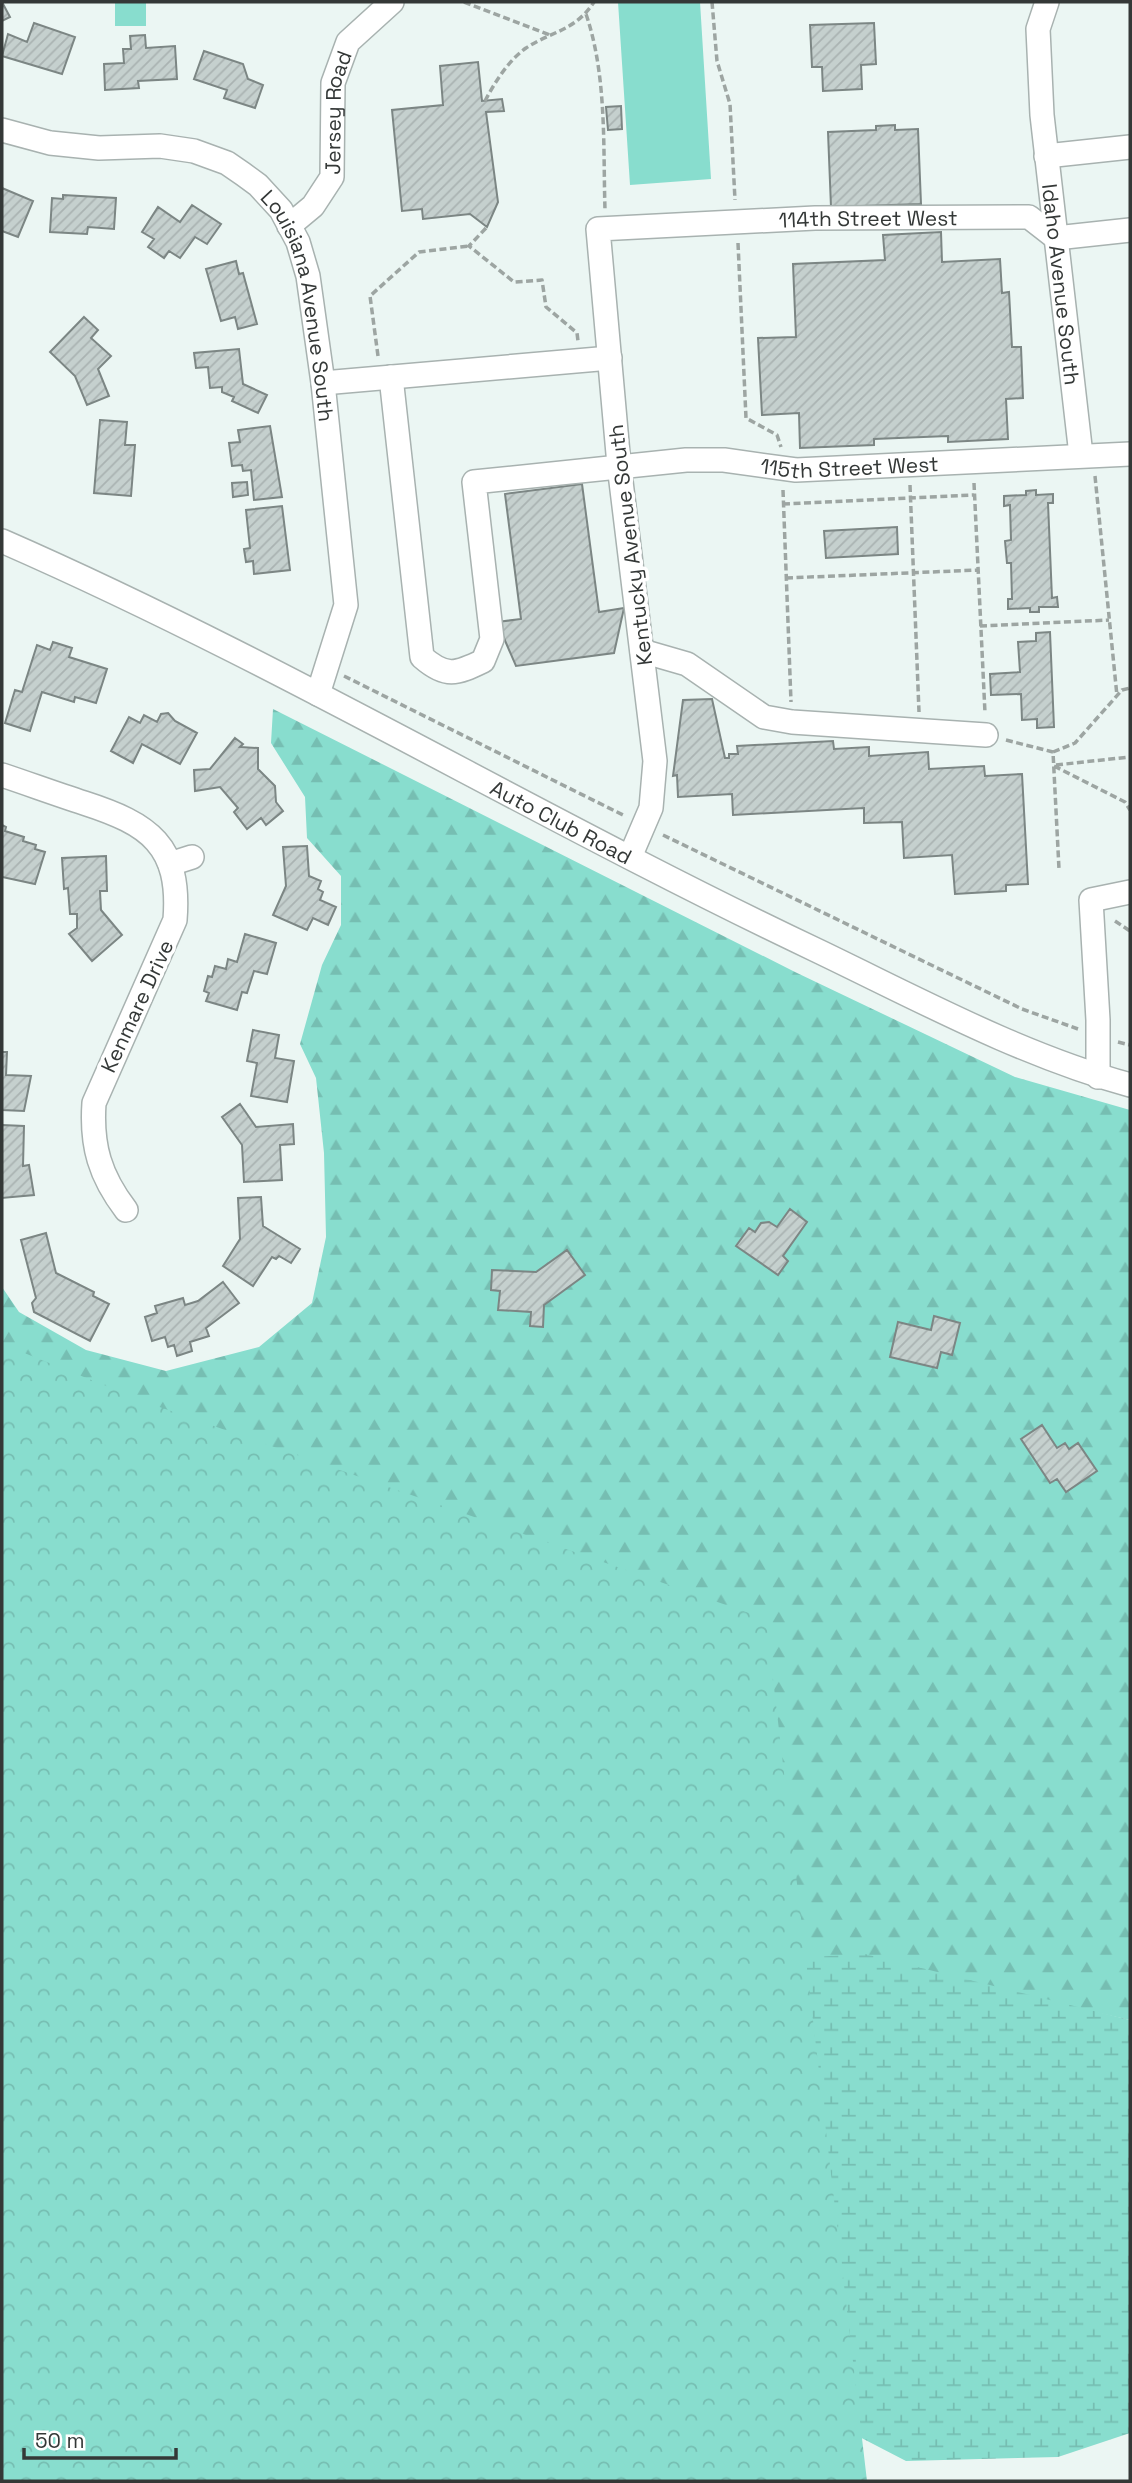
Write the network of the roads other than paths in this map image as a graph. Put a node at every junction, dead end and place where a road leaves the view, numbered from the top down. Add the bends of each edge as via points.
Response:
1 (392, 2) edge
2 (1047, 2) edge
3 (2, 130) edge
4 (1130, 147) edge
5 (1046, 156) junction
6 (289, 226) junction
7 (602, 229) joint
8 (1130, 230) edge
9 (1056, 238) junction
10 (610, 358) junction
11 (385, 377) junction
12 (323, 383) junction
13 (1130, 454) edge
14 (1081, 455) junction
15 (619, 465) junction
16 (2, 541) edge
17 (642, 651) junction
18 (318, 694) junction
19 (986, 735) road end
20 (2, 775) edge
21 (630, 858) junction
22 (1130, 892) edge
23 (1098, 1077) junction
24 (1130, 1085) edge
25 (126, 1210) dead end

1 - 6 street, Jersey Road via 348,42 333,83 332,177 313,206
2 - 5 street, Idaho Avenue South via 1038,29
3 - 6 street, Louisiana Avenue South via 50,143 194,151 228,163 258,184
4 - 5 street
5 - 9 street, Idaho Avenue South
6 - 12 street, Louisiana Avenue South via 308,276
7 - 9 street, 114th Street West via 815,218 1029,217
7 - 10 street, Kentucky Avenue South
8 - 9 street
9 - 14 street, Idaho Avenue South
10 - 11 street
10 - 15 street, Kentucky Avenue South
11 - 12 street
11 - 15 street, 115th Street West via 422,657 438,671 459,672 483,661 492,639 474,482
12 - 18 street, Louisiana Avenue South via 346,605
13 - 14 street, 115th Street West
14 - 15 street, 115th Street West via 782,469 724,460
15 - 17 street, Kentucky Avenue South
16 - 18 street, Auto Club Road
17 - 19 street via 687,664 764,716 792,722
17 - 21 street, Kentucky Avenue South via 655,761 651,808
18 - 21 street, Auto Club Road
20 - 25 street, Kenmare Drive via 135,822 181,861 176,920 94,1103 92,1132 97,1160 108,1186
21 - 23 street, Auto Club Road via 994,1036
22 - 23 street via 1091,900
23 - 24 street, Auto Club Road

